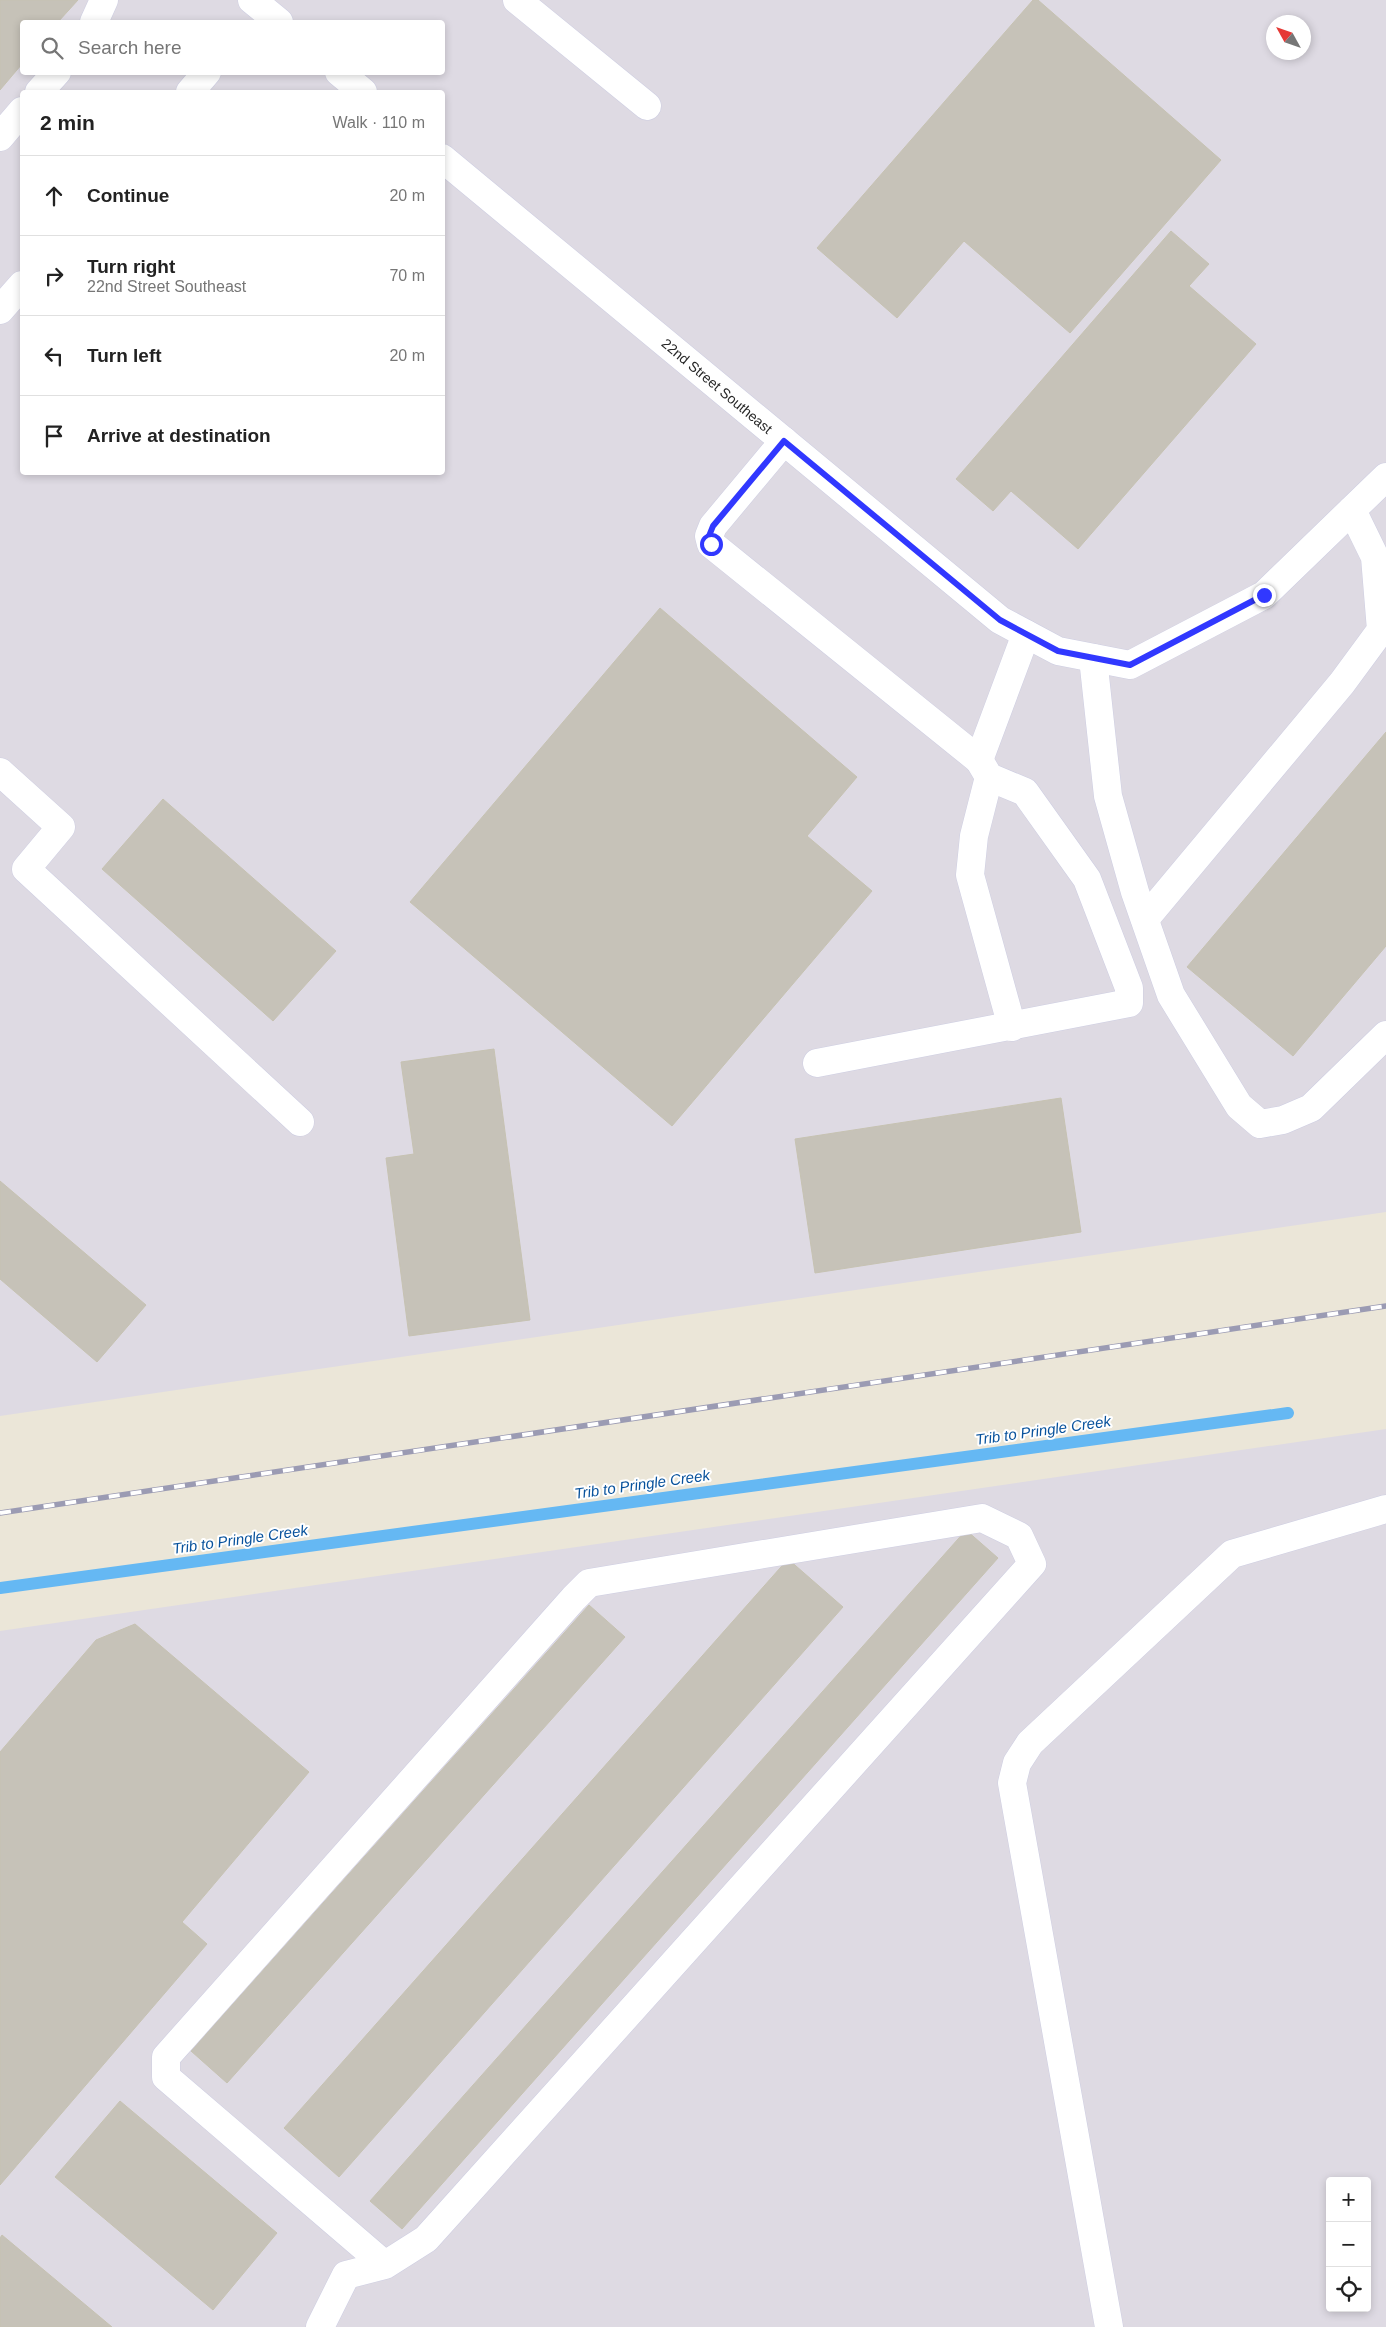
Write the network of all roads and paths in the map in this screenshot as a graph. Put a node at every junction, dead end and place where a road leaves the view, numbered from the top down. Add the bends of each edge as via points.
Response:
1 (104, 0) edge
2 (517, 0) edge
3 (95, 20) edge
4 (54, 75) edge
5 (204, 75) edge
6 (343, 75) edge
7 (41, 90) edge
8 (192, 90) edge
9 (361, 90) edge
10 (647, 106) dead end
11 (20, 113) edge
12 (0, 137) edge
13 (445, 160) edge
14 (20, 286) edge
15 (0, 310) edge
16 (784, 441) junction
17 (1386, 477) edge
18 (1352, 510) junction
19 (1026, 634) junction
20 (1094, 658) junction
21 (984, 769) junction
22 (0, 772) edge
23 (1145, 919) junction
24 (1012, 1027) junction
25 (1386, 1035) edge
26 (817, 1063) dead end
27 (300, 1122) dead end
28 (1386, 1509) edge
29 (385, 2265) junction
30 (321, 2326) edge
31 (1109, 2327) edge

1 - 3 street
2 - 10 street
4 - 7 street
5 - 8 street
6 - 9 street
11 - 12 street
13 - 16 street, 22nd Street Southeast
14 - 15 street
16 - 19 street, 22nd Street Southeast via 1000,620
16 - 21 street via 713,526 709,536 711,544
17 - 18 street
18 - 20 street, 22nd Street Southeast via 1264,595 1130,665
18 - 23 street via 1375,557 1381,630 1342,683
19 - 20 street, 22nd Street Southeast via 1058,651
19 - 21 street
20 - 23 street via 1108,796
21 - 24 street via 970,876
21 - 24 street via 1025,792 1087,879 1130,997 1129,1003 1123,1006
22 - 27 street via 61,827 26,868
23 - 25 street via 1171,995 1239,1106 1260,1124 1283,1120 1311,1108
24 - 26 street
28 - 31 street via 1232,1554 1030,1743 1017,1763 1012,1783
29 - 29 street via 426,2239 1032,1564 1019,1536 982,1518 589,1583 166,2056 166,2077
29 - 30 street via 346,2275

